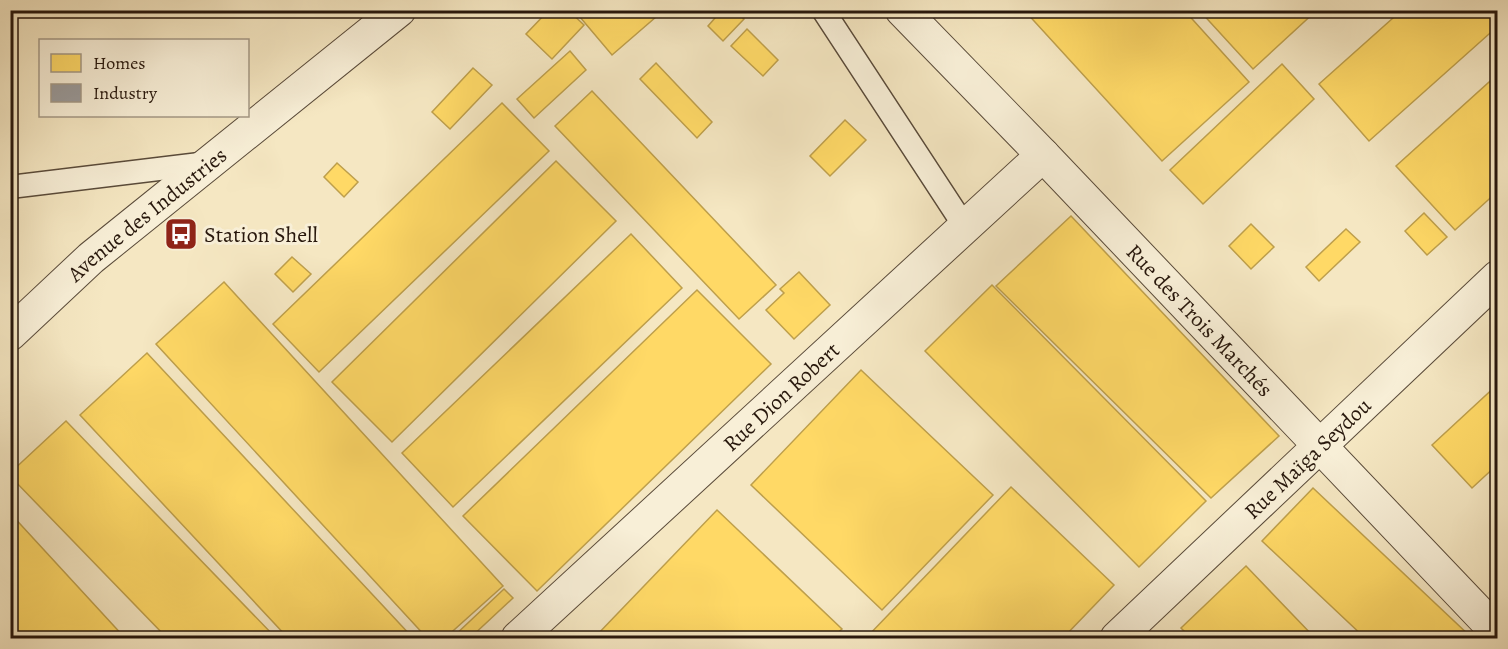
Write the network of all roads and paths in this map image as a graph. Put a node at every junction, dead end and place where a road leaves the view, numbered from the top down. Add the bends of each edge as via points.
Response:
1 (399, 10) edge
2 (823, 10) edge
3 (902, 10) edge
4 (1043, 155) junction
5 (210, 163) junction
6 (10, 187) edge
7 (965, 227) junction
8 (1497, 277) edge
9 (10, 334) edge
10 (1320, 446) junction
11 (1497, 633) edge
12 (519, 639) edge
13 (1117, 639) edge

1 - 5 street, Avenue des Industries
2 - 7 lane
3 - 4 street, Rue des Trois Marchés
4 - 7 street, Rue Dion Robert
4 - 10 street, Rue des Trois Marchés
5 - 6 lane
5 - 9 street, Avenue des Industries via 91,258
7 - 12 street, Rue Dion Robert
8 - 10 street, Rue Maïga Seydou
10 - 11 street, Rue des Trois Marchés
10 - 13 street, Rue Maïga Seydou

